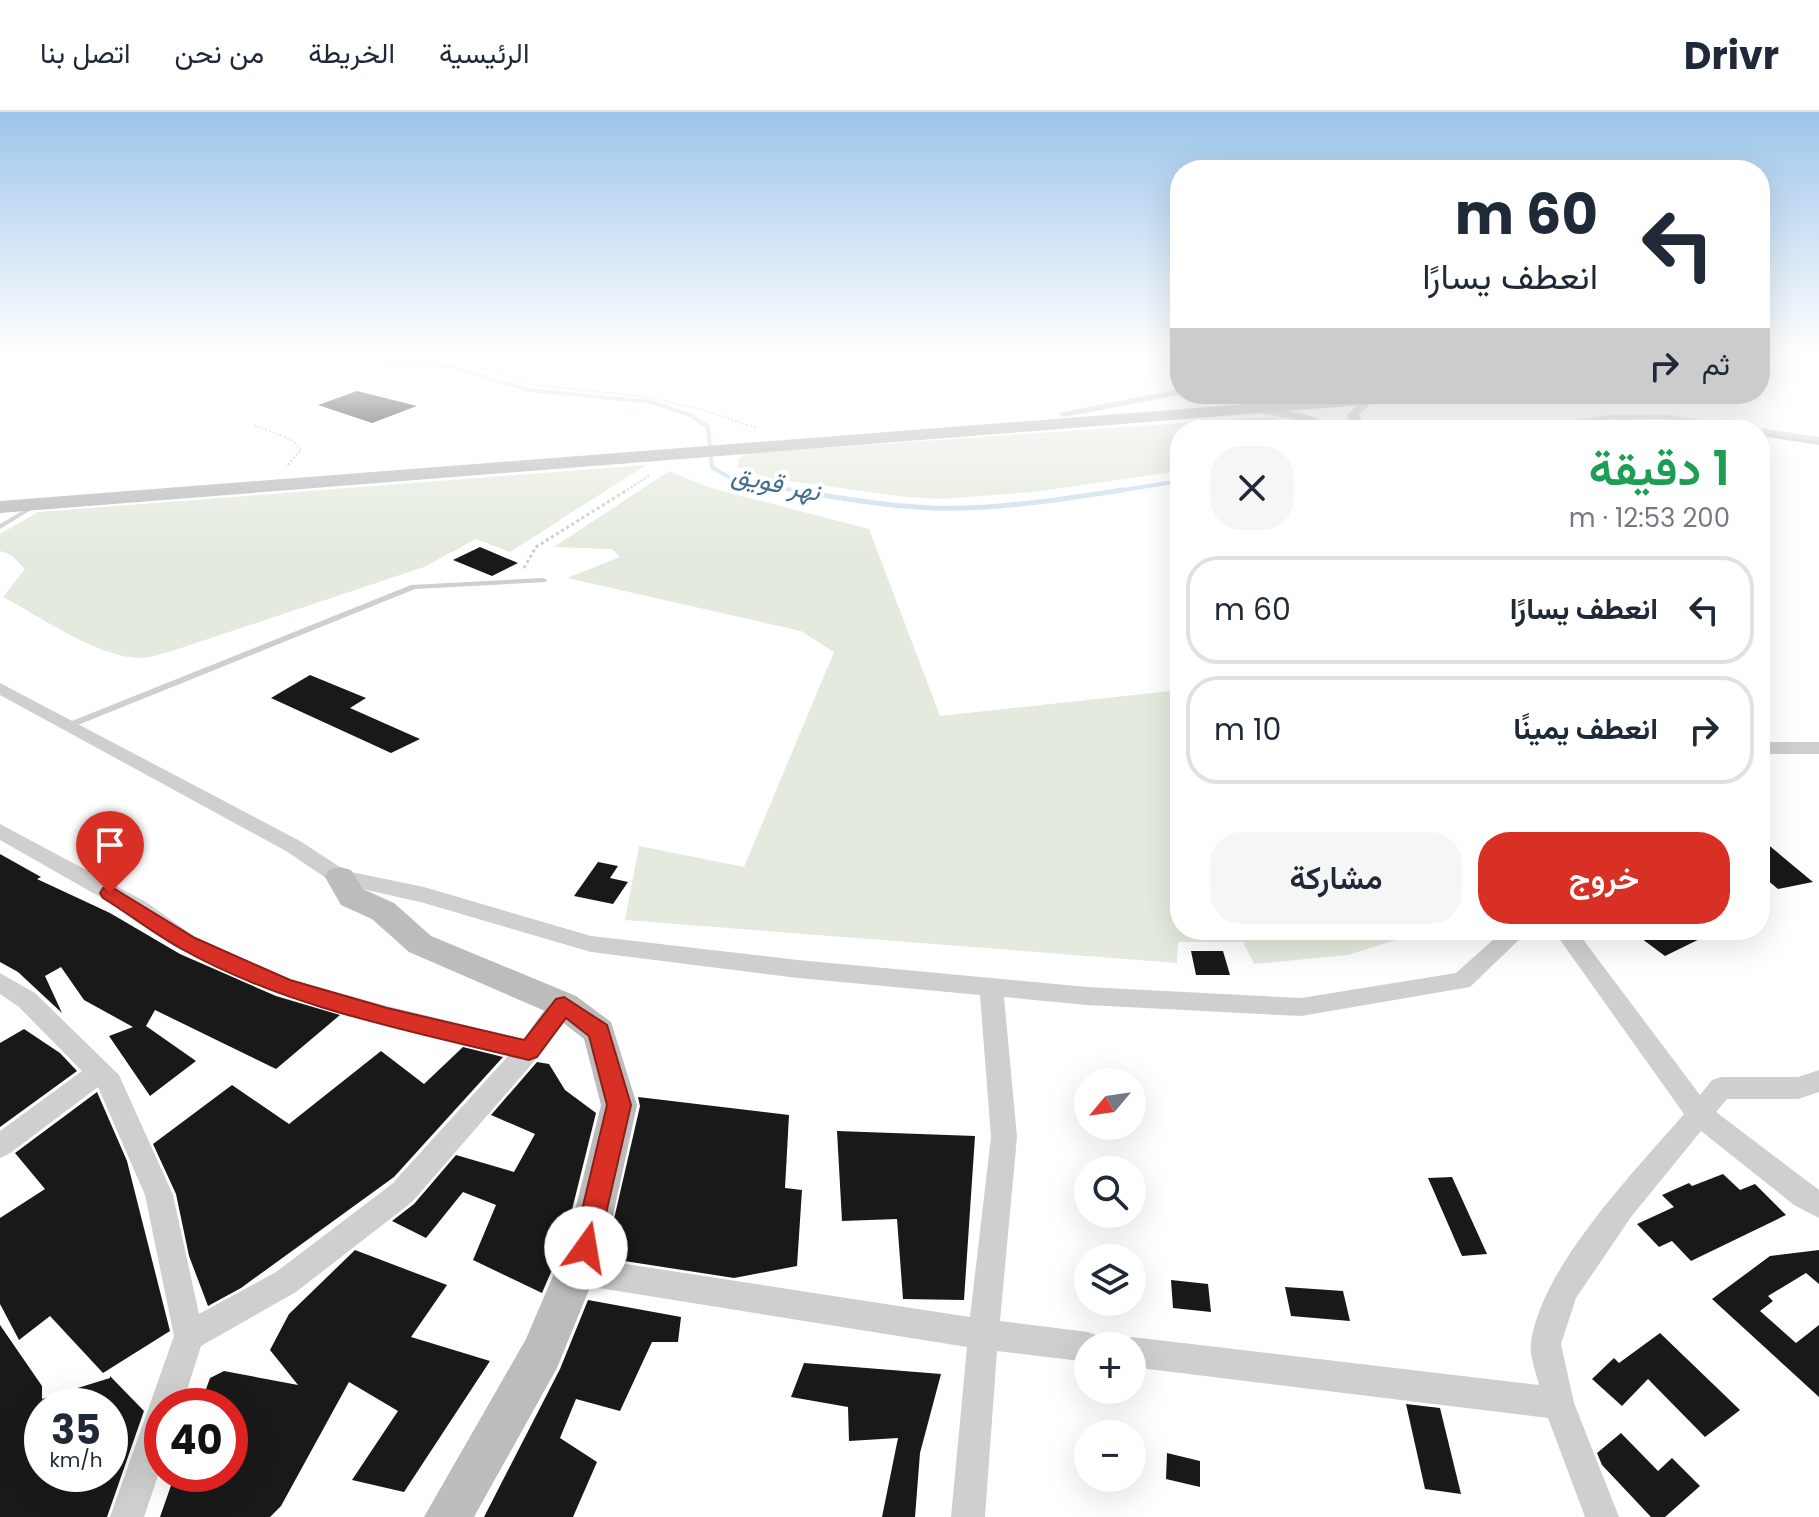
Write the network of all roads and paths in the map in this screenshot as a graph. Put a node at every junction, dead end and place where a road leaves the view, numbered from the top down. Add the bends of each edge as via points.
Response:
1 (724, 418) edge
2 (1004, 418) edge
3 (1133, 418) edge
4 (254, 425) dead end
5 (774, 435) junction
6 (1770, 436) edge
7 (1819, 443) edge
8 (740, 445) junction
9 (671, 452) junction
10 (280, 472) junction
11 (0, 491) edge
12 (37, 505) junction
13 (0, 507) edge
14 (0, 527) edge
15 (543, 580) dead end
16 (516, 582) junction
17 (0, 688) edge
18 (70, 725) junction
19 (1770, 748) edge
20 (1819, 748) edge
21 (0, 831) edge
22 (340, 877) junction
23 (1507, 940) edge
24 (1571, 940) edge
25 (0, 982) edge
26 (991, 987) junction
27 (564, 1005) junction
28 (529, 1050) junction
29 (99, 1072) junction
30 (1819, 1081) edge
31 (1698, 1113) junction
32 (0, 1146) edge
33 (1814, 1203) edge
34 (574, 1270) junction
35 (983, 1334) junction
36 (189, 1336) junction
37 (1074, 1345) edge
38 (1146, 1354) edge
39 (172, 1388) edge
40 (1558, 1403) junction
41 (144, 1468) edge
42 (127, 1517) edge
43 (448, 1517) edge
44 (968, 1517) edge
45 (1602, 1517) edge

1 - 5 path
2 - 5 main road
3 - 8 main road
4 - 10 path via 292,440 301,450
5 - 8 main road
6 - 7 lane
8 - 9 main road
9 - 10 main road
9 - 12 main road
9 - 16 path via 648,477 536,547
10 - 11 main road
12 - 13 main road
12 - 14 lane
15 - 16 lane
16 - 18 lane via 414,587
17 - 18 street
18 - 22 street
19 - 20 street
21 - 28 street via 138,908 187,943 285,987
22 - 26 street via 424,895 591,944
22 - 27 main road via 352,897 383,911 420,944
23 - 26 street via 1462,981 1301,1007
24 - 31 street
25 - 29 street via 27,1000
26 - 35 street via 1004,1137
27 - 28 street
27 - 34 main road via 599,1032 619,1105 586,1248
28 - 36 street via 402,1193 286,1282
29 - 32 street
29 - 36 street via 110,1083 159,1195
30 - 31 street via 1798,1088 1721,1088
31 - 33 street
31 - 40 street via 1563,1291 1546,1344
34 - 35 street
34 - 43 main road via 542,1353
35 - 37 street
35 - 44 street
36 - 39 street
38 - 40 street
40 - 45 street
41 - 42 street

